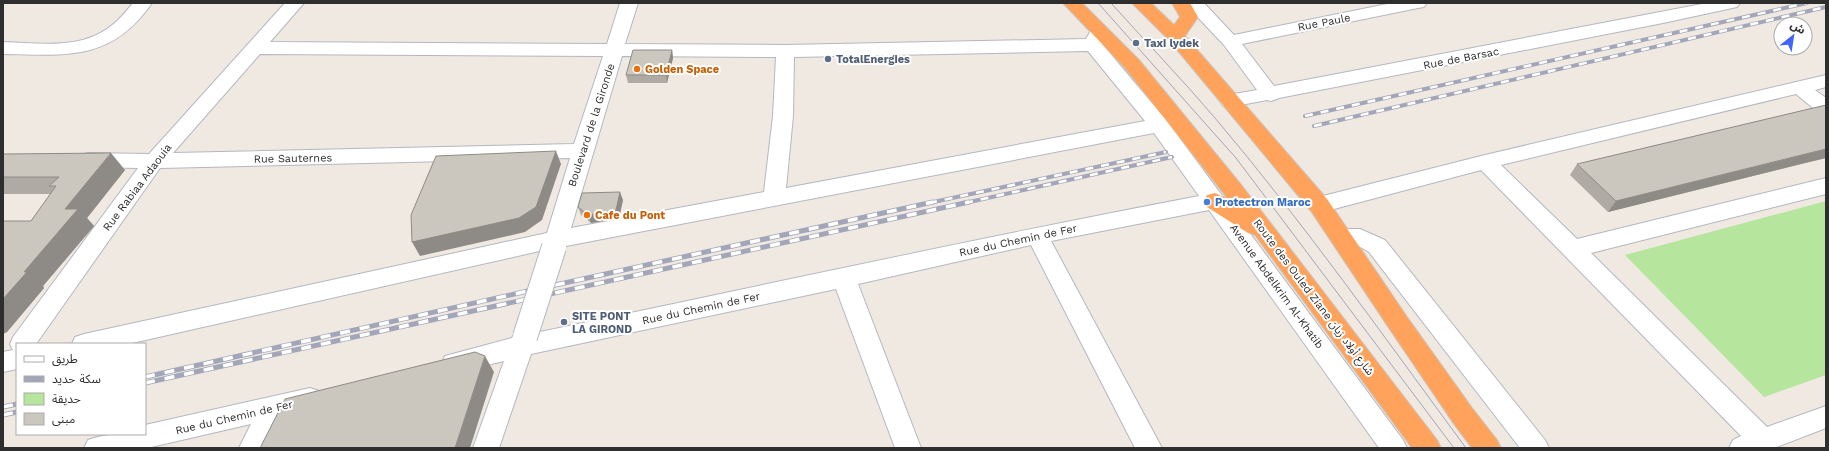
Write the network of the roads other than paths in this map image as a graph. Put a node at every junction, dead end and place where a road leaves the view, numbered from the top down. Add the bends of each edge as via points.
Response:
1 (143, 3) edge
2 (294, 3) edge
3 (629, 3) edge
4 (1072, 3) edge
5 (1141, 3) edge
6 (1189, 3) edge
7 (1418, 3) edge
8 (1731, 3) edge
9 (1685, 7) edge
10 (1175, 36) junction
11 (1096, 38) junction
12 (1230, 41) junction
13 (3, 48) edge
14 (254, 48) junction
15 (615, 50) junction
16 (785, 51) junction
17 (1826, 81) edge
18 (1800, 88) junction
19 (1271, 95) junction
20 (1230, 102) junction
21 (1826, 108) edge
22 (1159, 125) junction
23 (582, 151) junction
24 (67, 159) edge
25 (154, 161) junction
26 (1485, 162) junction
27 (1826, 186) edge
28 (774, 197) junction
29 (1215, 201) junction
30 (1319, 205) junction
31 (1037, 235) junction
32 (1270, 236) junction
33 (1342, 237) junction
34 (555, 243) junction
35 (1573, 249) junction
36 (844, 278) junction
37 (524, 342) junction
38 (23, 343) edge
39 (89, 343) edge
40 (432, 369) edge
41 (333, 393) edge
42 (273, 408) junction
43 (1826, 417) edge
44 (1752, 444) edge
45 (97, 448) edge
46 (252, 448) edge
47 (486, 448) edge
48 (908, 448) edge
49 (1149, 448) edge
50 (1394, 448) edge
51 (1428, 448) edge
52 (1488, 448) edge
53 (1536, 448) edge

1 - 13 street via 109,36 88,45 74,48
2 - 14 street, Rue Rabiaa Adaouia
3 - 15 street, Boulevard de la Gironde
4 - 11 highway, Route des Ouled Ziane شارع أولاد زيان
5 - 10 highway
6 - 10 highway via 1189,17
6 - 12 street
7 - 12 street, Rue Paule
8 - 9 street, Rue de Barsac
9 - 19 street, Rue de Barsac
10 - 20 highway
11 - 16 street
11 - 22 street, Avenue Abdelkrim Al-Khatib
11 - 32 highway, Route des Ouled Ziane شارع أولاد زيان via 1132,64
12 - 19 street
14 - 15 street
14 - 25 street, Rue Rabiaa Adaouia
15 - 16 street
15 - 23 street, Boulevard de la Gironde
16 - 28 street via 783,116
17 - 18 street
18 - 21 street
18 - 26 street
19 - 20 street, Rue de Barsac
20 - 30 highway
22 - 28 street
22 - 29 street, Avenue Abdelkrim Al-Khatib
23 - 25 street, Rue Sauternes
23 - 34 street, Boulevard de la Gironde
24 - 25 street, Rue Sauternes
25 - 38 street, Rue Rabiaa Adaouia
26 - 30 street
26 - 35 street
27 - 35 street
28 - 34 street
29 - 31 street, Rue du Chemin de Fer
29 - 32 highway
29 - 50 street, Avenue Abdelkrim Al-Khatib
30 - 33 highway
31 - 36 street, Rue du Chemin de Fer
31 - 49 street
32 - 51 highway, Route des Ouled Ziane شارع أولاد زيان
33 - 52 highway via 1399,324
33 - 53 street via 1360,237 1376,246
34 - 37 street, Boulevard de la Gironde, bridge
34 - 39 street
35 - 44 street
36 - 37 street, Rue du Chemin de Fer
36 - 48 street
37 - 40 street, Rue du Chemin de Fer
37 - 47 street
41 - 42 street, Rue du Chemin de Fer
42 - 45 street, Rue du Chemin de Fer
42 - 46 street
43 - 44 street

